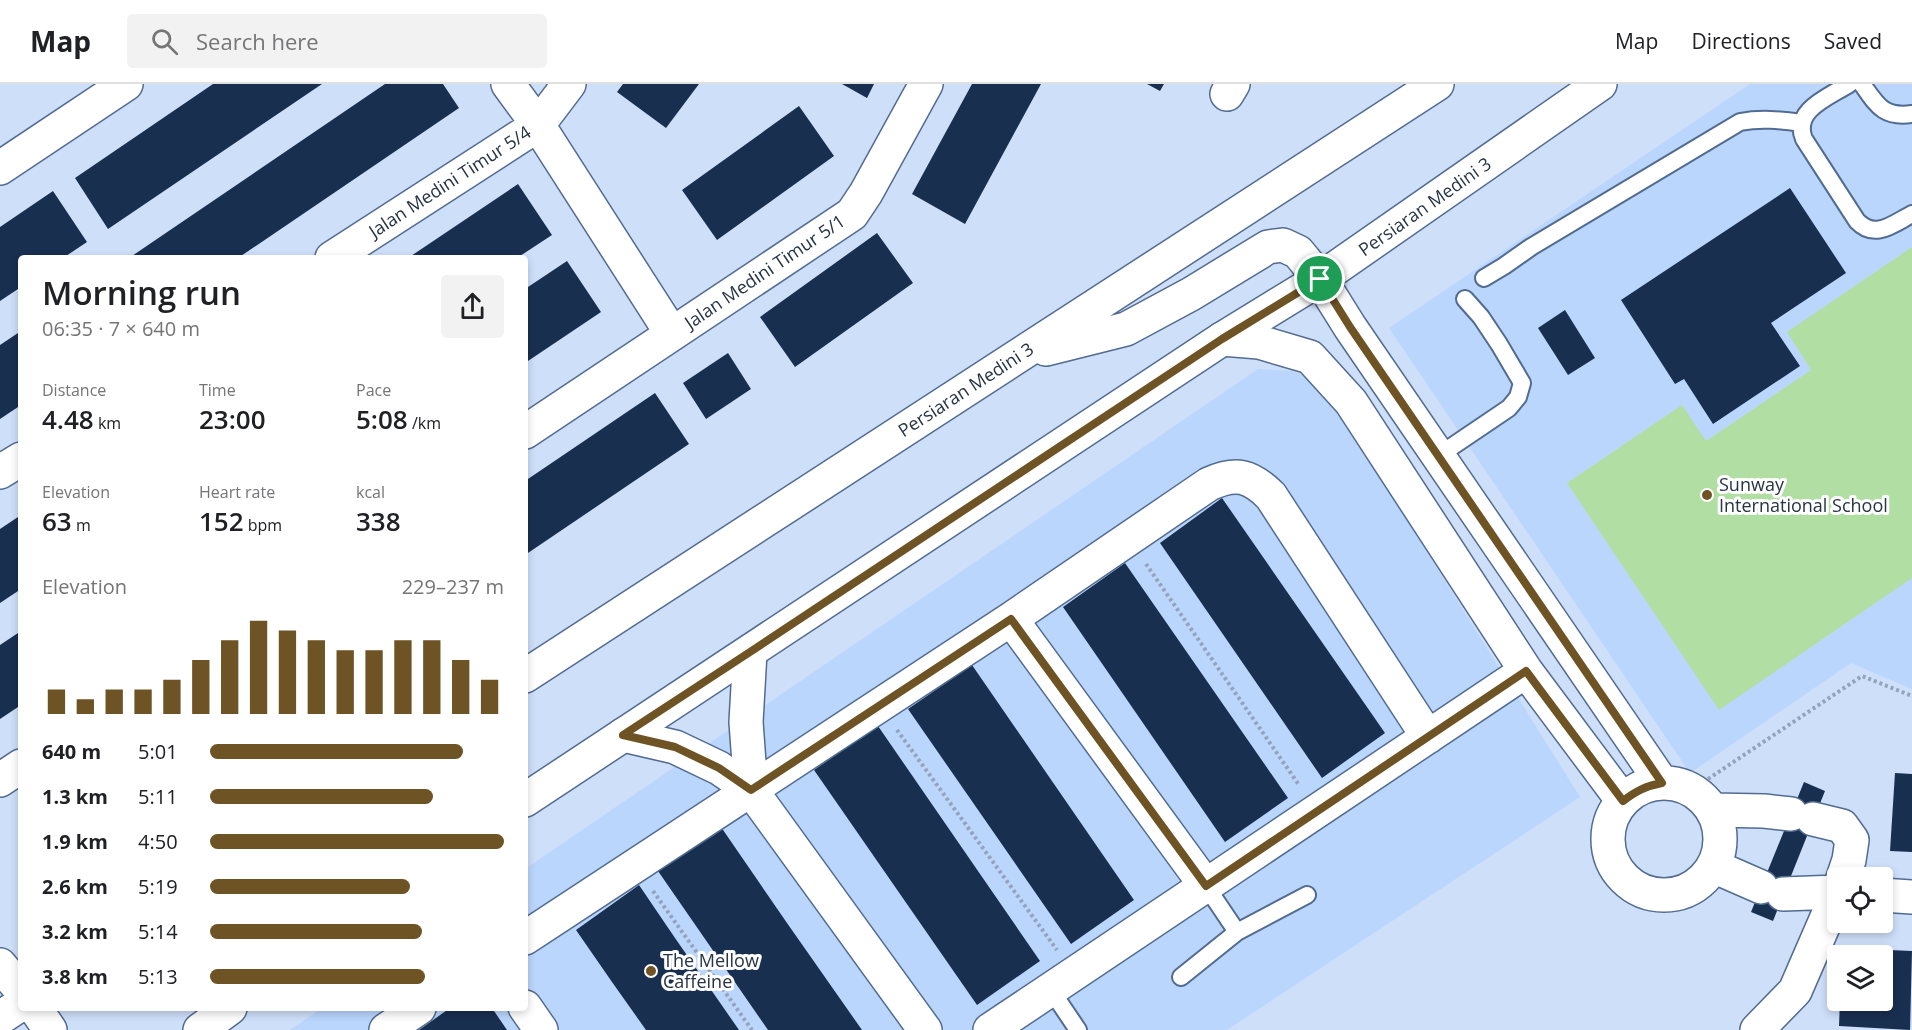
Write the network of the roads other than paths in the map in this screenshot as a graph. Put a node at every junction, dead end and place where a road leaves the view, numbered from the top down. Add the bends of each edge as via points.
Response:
1 (126, 84) edge
2 (508, 84) edge
3 (569, 84) edge
4 (926, 84) edge
5 (1437, 84) edge
6 (1600, 84) edge
7 (1849, 84) edge
8 (1862, 84) edge
9 (1912, 114) edge
10 (1801, 123) junction
11 (538, 125) junction
12 (0, 168) edge
13 (1912, 214) edge
14 (337, 255) edge
15 (1484, 278) dead end
16 (1320, 279) junction
17 (1465, 299) dead end
18 (672, 334) junction
19 (1222, 339) junction
20 (1018, 356) junction
21 (528, 430) edge
22 (1438, 456) junction
23 (18, 461) edge
24 (0, 472) edge
25 (1011, 619) junction
26 (750, 652) junction
27 (1526, 671) junction
28 (528, 674) edge
29 (623, 735) junction
30 (1428, 737) junction
31 (18, 768) edge
32 (0, 780) edge
33 (751, 790) junction
34 (1688, 795) junction
35 (528, 798) edge
36 (1623, 801) junction
37 (1713, 866) junction
38 (1847, 867) edge
39 (1206, 886) junction
40 (1827, 892) edge
41 (1307, 895) dead end
42 (1893, 896) edge
43 (1912, 897) edge
44 (1827, 916) edge
45 (1237, 932) junction
46 (528, 936) edge
47 (0, 965) edge
48 (1181, 977) dead end
49 (1063, 982) junction
50 (18, 986) edge
51 (18, 1006) edge
52 (37, 1011) edge
53 (226, 1011) edge
54 (414, 1011) edge
55 (528, 1011) edge
56 (0, 1018) edge
57 (50, 1030) edge
58 (200, 1030) edge
59 (386, 1030) edge
60 (541, 1030) edge
61 (925, 1030) edge
62 (990, 1030) edge
63 (1078, 1030) edge
64 (1757, 1030) edge

1 - 12 street
2 - 11 street
3 - 11 street
4 - 18 street, Jalan Medini Timur 5/1 via 852,214
5 - 20 street, Persiaran Medini 3
6 - 16 street, Persiaran Medini 3
7 - 10 lane via 1810,109
8 - 9 lane via 1881,110 1900,116
10 - 13 lane via 1804,139 1863,227 1879,230
10 - 15 lane via 1770,119 1740,122
11 - 14 street, Jalan Medini Timur 5/4
11 - 18 street
16 - 19 street, Persiaran Medini 3
16 - 20 street via 1298,252 1283,245 1268,247 1126,328
16 - 22 street
17 - 22 lane via 1481,317 1522,383 1509,408
18 - 21 street, Jalan Medini Timur 5/1
19 - 26 street, Persiaran Medini 3
19 - 27 street via 1259,342 1310,357 1351,402
20 - 28 street, Persiaran Medini 3
22 - 34 street
23 - 24 street
25 - 30 street via 1209,484 1225,477 1242,477 1259,484 1271,496
25 - 33 street
25 - 39 street
26 - 29 street, Persiaran Medini 3
26 - 33 street via 746,722
27 - 30 street
27 - 36 street
29 - 33 street via 675,747 719,768
29 - 35 street, Persiaran Medini 3
30 - 39 street
31 - 32 street
33 - 46 street
33 - 61 street
34 - 36 street via 1648,785
34 - 37 street via 1718,824 1719,853
34 - 38 street via 1842,826 1852,840
36 - 37 street via 1612,818 1610,856 1633,887 1670,896 1689,890
37 - 40 street via 1772,891
39 - 45 lane
39 - 49 street
41 - 45 lane
42 - 43 street
44 - 64 street via 1795,991
45 - 48 lane
47 - 50 street
49 - 62 street
49 - 63 lane
51 - 56 street
52 - 57 street
53 - 58 street
54 - 59 street
55 - 60 street

